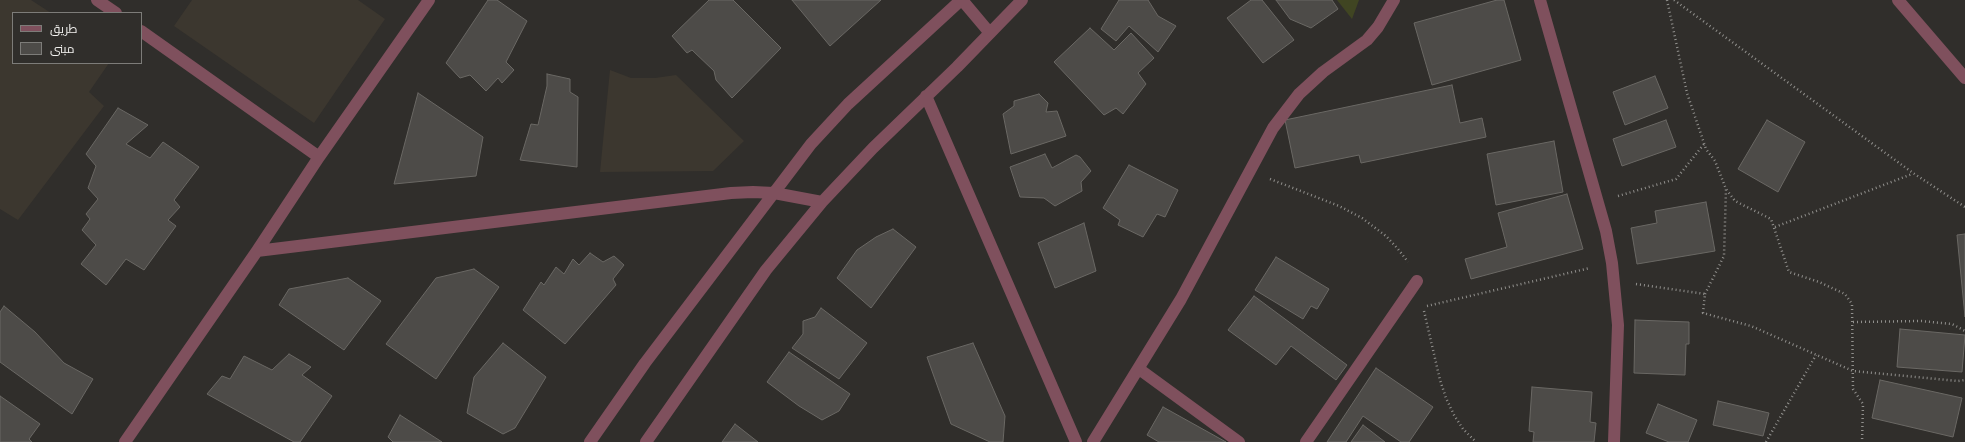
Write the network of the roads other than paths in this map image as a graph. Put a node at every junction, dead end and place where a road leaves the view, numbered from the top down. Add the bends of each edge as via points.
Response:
1 (97, 0) edge
2 (429, 0) edge
3 (962, 0) edge
4 (1022, 0) edge
5 (1394, 0) edge
6 (1540, 0) edge
7 (1898, 0) edge
8 (115, 12) edge
9 (142, 32) edge
10 (989, 32) junction
11 (1965, 78) edge
12 (926, 96) junction
13 (319, 157) junction
14 (774, 193) junction
15 (822, 202) junction
16 (257, 251) junction
17 (1417, 281) dead end
18 (1139, 369) junction
19 (125, 442) edge
20 (590, 442) edge
21 (646, 442) edge
22 (1076, 442) edge
23 (1093, 442) edge
24 (1239, 442) edge
25 (1306, 442) edge
26 (1614, 442) edge

1 - 8 street
2 - 13 street
3 - 10 street
3 - 14 street via 848,104 811,144
4 - 10 street
5 - 18 street via 1367,40 1323,72 1299,94 1273,128 1181,299
6 - 26 street via 1598,202 1612,263 1618,325
7 - 11 street
9 - 13 street
10 - 12 street
12 - 15 street
12 - 22 street
13 - 16 street
14 - 15 street
14 - 16 street via 731,193
14 - 20 street via 645,363
15 - 21 street via 766,270
16 - 19 street
17 - 25 street
18 - 23 street
18 - 24 street

